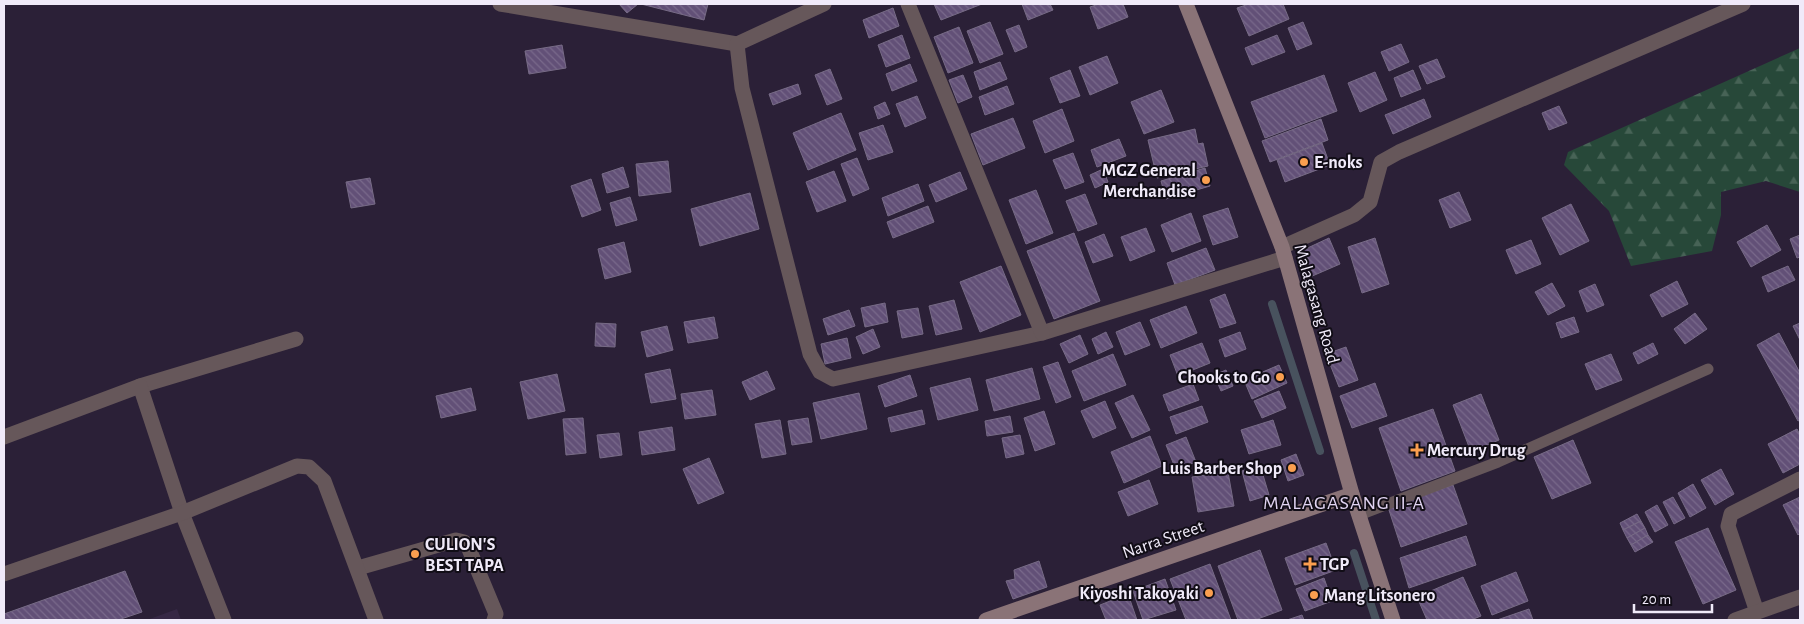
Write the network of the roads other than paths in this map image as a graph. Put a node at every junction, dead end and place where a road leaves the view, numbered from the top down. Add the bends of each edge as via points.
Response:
1 (500, 4) edge
2 (824, 4) edge
3 (908, 4) edge
4 (1186, 4) edge
5 (1743, 4) edge
6 (798, 8) edge
7 (737, 44) junction
8 (1284, 252) junction
9 (1042, 333) junction
10 (296, 339) dead end
11 (1708, 369) dead end
12 (140, 386) junction
13 (4, 437) edge
14 (1800, 479) edge
15 (1352, 494) junction
16 (182, 513) junction
17 (1359, 515) junction
18 (358, 568) junction
19 (4, 574) edge
20 (1799, 603) edge
21 (1757, 612) junction
22 (224, 620) edge
23 (376, 620) edge
24 (494, 620) edge
25 (986, 620) edge
26 (1393, 620) edge
27 (1735, 620) edge

1 - 7 street
2 - 6 street
3 - 9 street
4 - 8 main road, Malagasang Road
5 - 8 street via 1399,152 1381,162 1370,202 1354,215
6 - 7 street
7 - 9 street via 742,88 810,354 820,372 833,379
8 - 9 street
8 - 15 main road, Malagasang Road
10 - 12 street
11 - 17 lane via 1498,462
12 - 13 street
12 - 16 street
14 - 21 street via 1731,514 1728,526
15 - 17 main road, Malagasang Road
15 - 25 main road, Narra Street
16 - 18 street via 297,466 309,467 324,481
16 - 19 street
16 - 22 street
17 - 26 main road, Malagasang Road
18 - 23 street
18 - 24 street via 456,540 464,542 496,614
20 - 21 street
21 - 27 street

